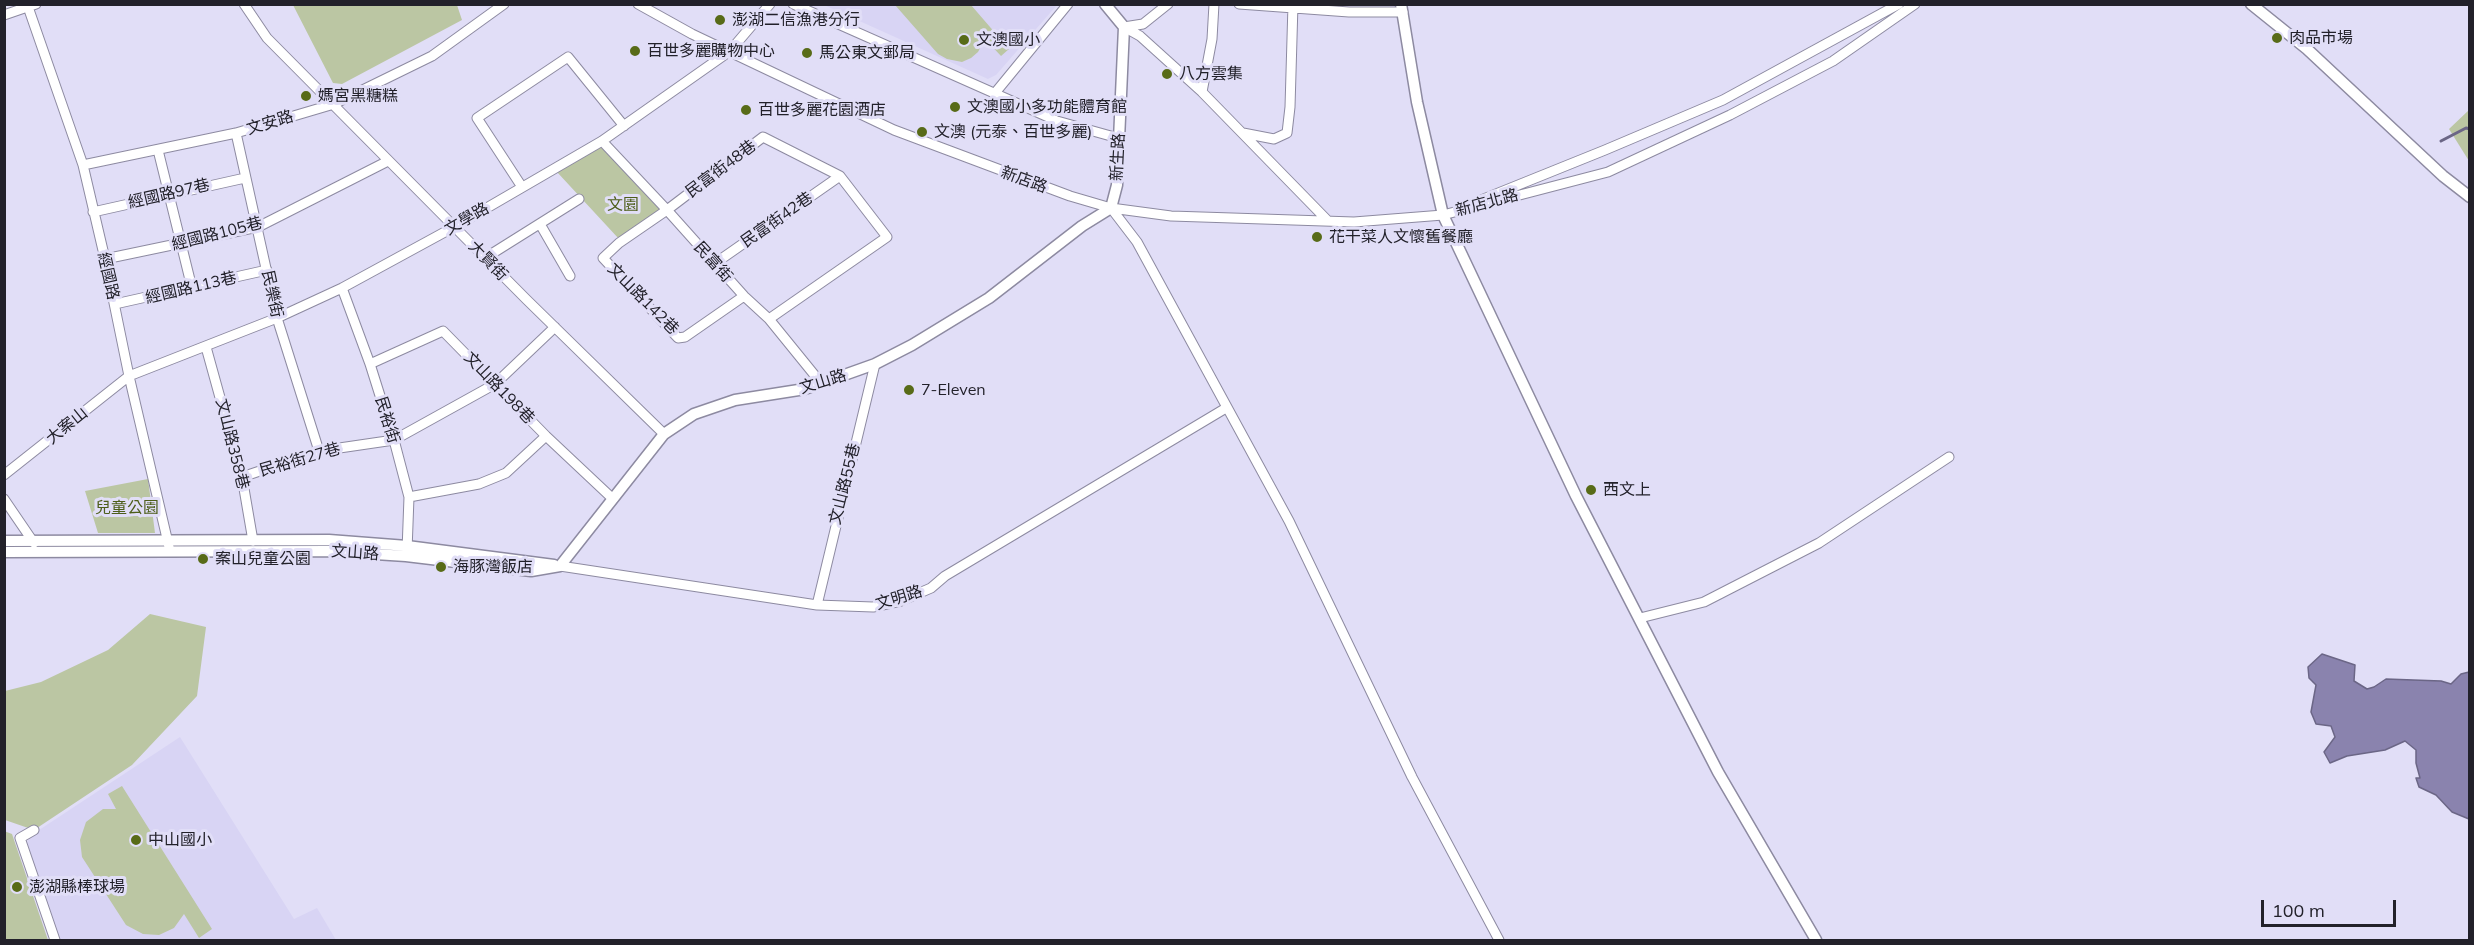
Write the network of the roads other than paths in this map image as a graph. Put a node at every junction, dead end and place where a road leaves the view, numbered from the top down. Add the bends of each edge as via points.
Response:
1 (244, 4) edge
2 (504, 4) edge
3 (638, 4) edge
4 (770, 4) edge
5 (793, 4) edge
6 (1068, 4) edge
7 (1104, 4) edge
8 (1168, 4) edge
9 (1214, 4) edge
10 (1239, 4) edge
11 (1899, 4) edge
12 (1915, 4) edge
13 (2251, 4) edge
14 (30, 5) edge
15 (1292, 7) edge
16 (1402, 8) edge
17 (4, 15) edge
18 (1124, 27) junction
19 (730, 51) junction
20 (1202, 92) junction
21 (996, 93) junction
22 (334, 104) junction
23 (624, 126) junction
24 (236, 133) junction
25 (1244, 133) junction
26 (1118, 138) junction
27 (602, 141) junction
28 (158, 150) junction
29 (388, 161) junction
30 (83, 165) junction
31 (840, 176) junction
32 (245, 178) junction
33 (522, 187) junction
34 (168, 194) junction
35 (2468, 198) edge
36 (579, 199) dead end
37 (1111, 208) junction
38 (667, 210) junction
39 (93, 212) junction
40 (1443, 215) junction
41 (1328, 221) junction
42 (540, 224) junction
43 (258, 227) junction
44 (454, 227) junction
45 (181, 243) junction
46 (485, 258) junction
47 (105, 259) junction
48 (714, 264) junction
49 (267, 270) junction
50 (570, 276) dead end
51 (192, 288) junction
52 (342, 288) junction
53 (744, 296) junction
54 (115, 304) junction
55 (277, 318) junction
56 (769, 319) junction
57 (555, 327) junction
58 (206, 347) junction
59 (370, 364) junction
60 (876, 364) junction
61 (129, 376) junction
62 (821, 383) junction
63 (495, 384) junction
64 (1226, 408) junction
65 (664, 434) junction
66 (546, 436) junction
67 (394, 440) junction
68 (319, 452) junction
69 (1949, 457) dead end
70 (4, 475) edge
71 (242, 477) junction
72 (409, 497) junction
73 (4, 499) edge
74 (613, 499) junction
75 (4, 541) edge
76 (253, 541) junction
77 (169, 547) junction
78 (34, 548) junction
79 (407, 551) junction
80 (4, 552) edge
81 (560, 566) junction
82 (817, 605) junction
83 (1640, 618) junction
84 (34, 830) dead end
85 (55, 940) edge
86 (1499, 940) edge
87 (1816, 940) edge

1 - 22 street, 大賢街 via 267,38
2 - 22 street, 文安路 via 432,56
3 - 19 street, 新店路
4 - 19 street, 文學路
5 - 21 street
6 - 21 street
7 - 18 main road
8 - 18 street via 1143,24
9 - 20 street
10 - 15 street
11 - 40 street, 新店北路 via 1724,100
12 - 40 street, 新店北路 via 1833,61 1730,115 1608,171
13 - 35 main road via 2307,49
14 - 17 street
14 - 30 street, 經國路
15 - 16 street
15 - 25 street via 1287,133 1274,139
16 - 40 main road via 1417,102
18 - 20 street via 1140,36
18 - 26 main road, 新生路
19 - 23 street, 文學路
19 - 37 street, 新店路 via 919,141
20 - 25 street
21 - 26 street via 1058,121
22 - 24 street, 文安路
22 - 29 street, 大賢街
23 - 27 street, 文學路
23 - 33 street via 568,57 477,118
24 - 28 street, 文安路
24 - 32 street, 民樂街
25 - 41 street
26 - 37 main road, 新生路 via 1117,185
27 - 33 street, 文學路
27 - 38 street, 民富街
28 - 30 street, 文安路
28 - 34 street
29 - 43 street, 經國路105巷
29 - 44 street, 大賢街
30 - 39 street, 經國路
31 - 38 street, 民富街48巷 via 763,137
31 - 48 street, 民富街42巷
31 - 56 street via 887,237
32 - 34 street, 經國路97巷
32 - 43 street, 民樂街
33 - 44 street, 文學路
34 - 39 street, 經國路97巷
34 - 45 street
36 - 42 street
37 - 41 street, 新店路 via 1171,216
37 - 60 main road, 文山路 via 989,298
37 - 64 street via 1137,242
38 - 48 street, 民富街
38 - 53 street, 文山路142巷 via 603,258 678,338
39 - 47 street, 經國路
40 - 41 street, 新店路
40 - 83 main road via 1567,476
42 - 46 street
42 - 50 street
43 - 45 street, 經國路105巷
43 - 49 street, 民樂街
44 - 46 street, 大賢街
44 - 52 street, 文學路
45 - 47 street, 經國路105巷
45 - 51 street
46 - 57 street, 大賢街
47 - 54 street, 經國路
48 - 53 street, 民富街
49 - 51 street, 經國路113巷
49 - 55 street, 民樂街
51 - 54 street, 經國路113巷
52 - 55 street, 文學路
52 - 59 street, 民裕街
53 - 56 street, 民富街
54 - 61 street, 經國路
55 - 58 street, 文學路
55 - 68 street, 民樂街
56 - 62 street, 民富街
57 - 63 street, 民裕街27巷
57 - 65 street, 大賢街
58 - 61 street, 文學路
58 - 71 street, 文山路358巷
59 - 63 street, 文山路198巷 via 443,332
59 - 67 street, 民裕街
60 - 62 main road, 文山路
60 - 82 street, 文山路55巷
61 - 70 street, 大案山
61 - 77 street, 經國路
62 - 65 main road, 文山路 via 735,400 694,414
63 - 66 street, 文山路198巷
63 - 67 street, 民裕街27巷
64 - 82 street, 文明路 via 931,588 901,601 873,607
64 - 86 street via 1294,530 1412,777
65 - 74 main road, 文山路
66 - 72 street via 506,473 479,484
66 - 74 street, 文山路198巷
67 - 68 street, 民裕街27巷
67 - 72 street, 民裕街
68 - 71 street, 民裕街27巷
69 - 83 street via 1819,543 1704,602
71 - 76 street, 文山路358巷
72 - 79 street, 民裕街
73 - 78 street
74 - 81 main road, 文山路
75 - 78 main road, 文山路
76 - 77 main road, 文山路
76 - 79 main road, 文山路 via 329,540
77 - 78 main road, 文山路
77 - 79 main road, 文山路
78 - 80 main road, 文山路
79 - 81 main road, 文山路 via 534,560
81 - 82 street, 文明路
83 - 87 main road via 1747,824
84 - 85 street via 20,838

